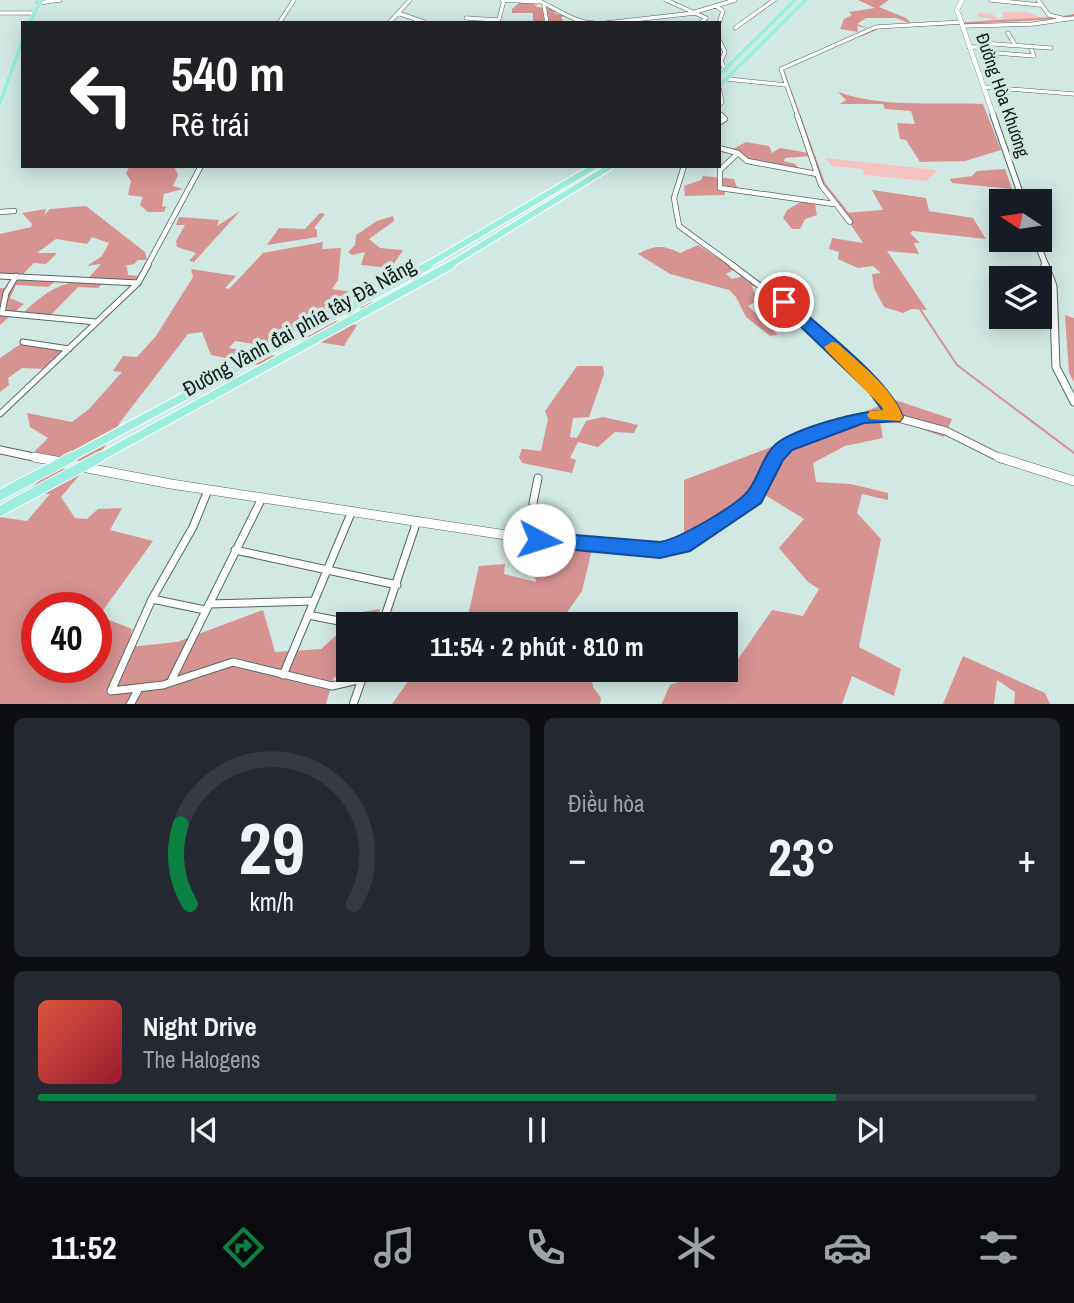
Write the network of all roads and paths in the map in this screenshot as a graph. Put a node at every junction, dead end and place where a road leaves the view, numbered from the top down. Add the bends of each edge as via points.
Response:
1 (60, 0) edge
2 (294, 0) edge
3 (410, 0) edge
4 (503, 0) edge
5 (666, 0) edge
6 (735, 0) edge
7 (774, 0) edge
8 (795, 0) edge
9 (806, 0) edge
10 (962, 0) edge
11 (991, 0) edge
12 (1038, 0) edge
13 (39, 1) edge
14 (537, 1) edge
15 (544, 5) junction
16 (1041, 5) junction
17 (716, 6) junction
18 (0, 13) edge
19 (34, 13) junction
20 (398, 13) junction
21 (695, 13) junction
22 (1049, 15) junction
23 (466, 18) dead end
24 (1063, 18) junction
25 (1074, 18) edge
26 (31, 21) edge
27 (280, 21) edge
28 (391, 21) edge
29 (421, 21) edge
30 (490, 21) edge
31 (498, 21) edge
32 (547, 21) edge
33 (576, 21) edge
34 (624, 21) edge
35 (703, 21) edge
36 (720, 21) edge
37 (1056, 21) junction
38 (963, 24) junction
39 (735, 27) dead end
40 (1008, 33) dead end
41 (721, 44) edge
42 (1005, 44) junction
43 (21, 45) edge
44 (1014, 45) junction
45 (1030, 46) junction
46 (970, 47) junction
47 (982, 47) junction
48 (1051, 48) dead end
49 (1010, 54) junction
50 (721, 61) edge
51 (721, 61) edge
52 (725, 70) junction
53 (721, 74) edge
54 (721, 77) edge
55 (727, 79) junction
56 (721, 85) edge
57 (786, 85) junction
58 (984, 87) junction
59 (1074, 94) edge
60 (0, 103) edge
61 (721, 149) edge
62 (738, 153) junction
63 (200, 168) edge
64 (592, 168) edge
65 (608, 168) edge
66 (683, 168) edge
67 (817, 174) junction
68 (1019, 189) edge
69 (834, 204) junction
70 (14, 211) dead end
71 (0, 212) edge
72 (850, 222) dead end
73 (1040, 252) edge
74 (0, 276) edge
75 (16, 276) junction
76 (138, 283) junction
77 (372, 294) junction
78 (382, 302) junction
79 (96, 322) junction
80 (23, 342) dead end
81 (69, 349) junction
82 (1074, 402) edge
83 (0, 414) edge
84 (894, 417) junction
85 (0, 450) edge
86 (61, 462) junction
87 (81, 467) junction
88 (538, 478) dead end
89 (1074, 481) edge
90 (208, 489) junction
91 (0, 495) edge
92 (262, 498) junction
93 (0, 511) edge
94 (352, 511) junction
95 (417, 521) junction
96 (539, 540) junction
97 (236, 550) junction
98 (327, 569) junction
99 (397, 585) junction
100 (152, 599) junction
101 (314, 601) junction
102 (207, 607) junction
103 (387, 612) edge
104 (308, 615) junction
105 (336, 620) edge
106 (283, 675) junction
107 (171, 681) junction
108 (343, 682) edge
109 (361, 682) edge
110 (138, 690) junction
111 (131, 704) edge
112 (354, 704) edge

1 - 13 street
2 - 27 street
3 - 20 street
4 - 14 street
4 - 31 street
5 - 21 street
6 - 17 street
7 - 39 street
8 - 52 main road
9 - 55 main road
10 - 38 street, Đường Hòa Khương via 957,10
11 - 16 street
12 - 16 street
13 - 19 main road
14 - 15 street
15 - 32 street
15 - 33 street
16 - 22 street
17 - 21 street
17 - 36 street via 723,11
18 - 19 street
19 - 26 main road
20 - 28 street
20 - 29 street
21 - 34 street
21 - 35 street via 706,18
22 - 24 street
22 - 37 street
23 - 30 street
24 - 25 street
24 - 37 street
37 - 38 street
38 - 46 street, Đường Hòa Khương
38 - 57 street via 874,28 783,67
40 - 44 street
41 - 51 street via 725,52
42 - 44 street
42 - 47 street via 981,43
42 - 49 street
43 - 60 main road
44 - 45 street
45 - 48 street
45 - 49 street via 1034,56
46 - 47 street
46 - 58 street, Đường Hòa Khương
47 - 49 street via 986,52
50 - 52 street
52 - 53 main road
54 - 55 main road
55 - 56 main road
55 - 57 street
57 - 67 street
58 - 59 street
58 - 68 street, Đường Hòa Khương
61 - 62 street
62 - 67 street via 747,161
62 - 69 street via 720,170 720,188
63 - 76 street
64 - 77 main road, Đường Vành đai phía tây Đà Nẵng
65 - 78 main road, Đường Vành đai phía tây Đà Nẵng
66 - 84 street via 674,198 679,226 800,315 875,388
67 - 69 street
69 - 72 street
70 - 71 street
73 - 82 street via 1053,286 1056,367
74 - 75 street
75 - 76 street
75 - 79 street via 2,313
76 - 79 street
77 - 78 main road
77 - 86 main road, Đường Vành đai phía tây Đà Nẵng
78 - 87 main road, Đường Vành đai phía tây Đà Nẵng
79 - 81 street
80 - 81 street
81 - 83 street
84 - 89 street via 946,431 1036,472
84 - 96 street via 862,417 786,446 754,498 683,546 660,550
85 - 86 street
86 - 87 main road
86 - 91 main road, Đường Vành đai phía tây Đà Nẵng
87 - 90 street
87 - 93 main road, Đường Vành đai phía tây Đà Nẵng
88 - 96 street via 533,503
90 - 92 street
90 - 100 street
92 - 94 street
92 - 97 street
94 - 95 street
94 - 98 street
95 - 96 street
95 - 99 street
97 - 98 street
97 - 102 street
98 - 99 street
98 - 101 street
99 - 103 street
100 - 102 street
100 - 110 street via 111,691
101 - 102 street
101 - 104 street
102 - 107 street
104 - 105 street
104 - 106 street
106 - 107 street via 233,662
106 - 108 street via 331,686
107 - 110 street
109 - 112 street
110 - 111 street

